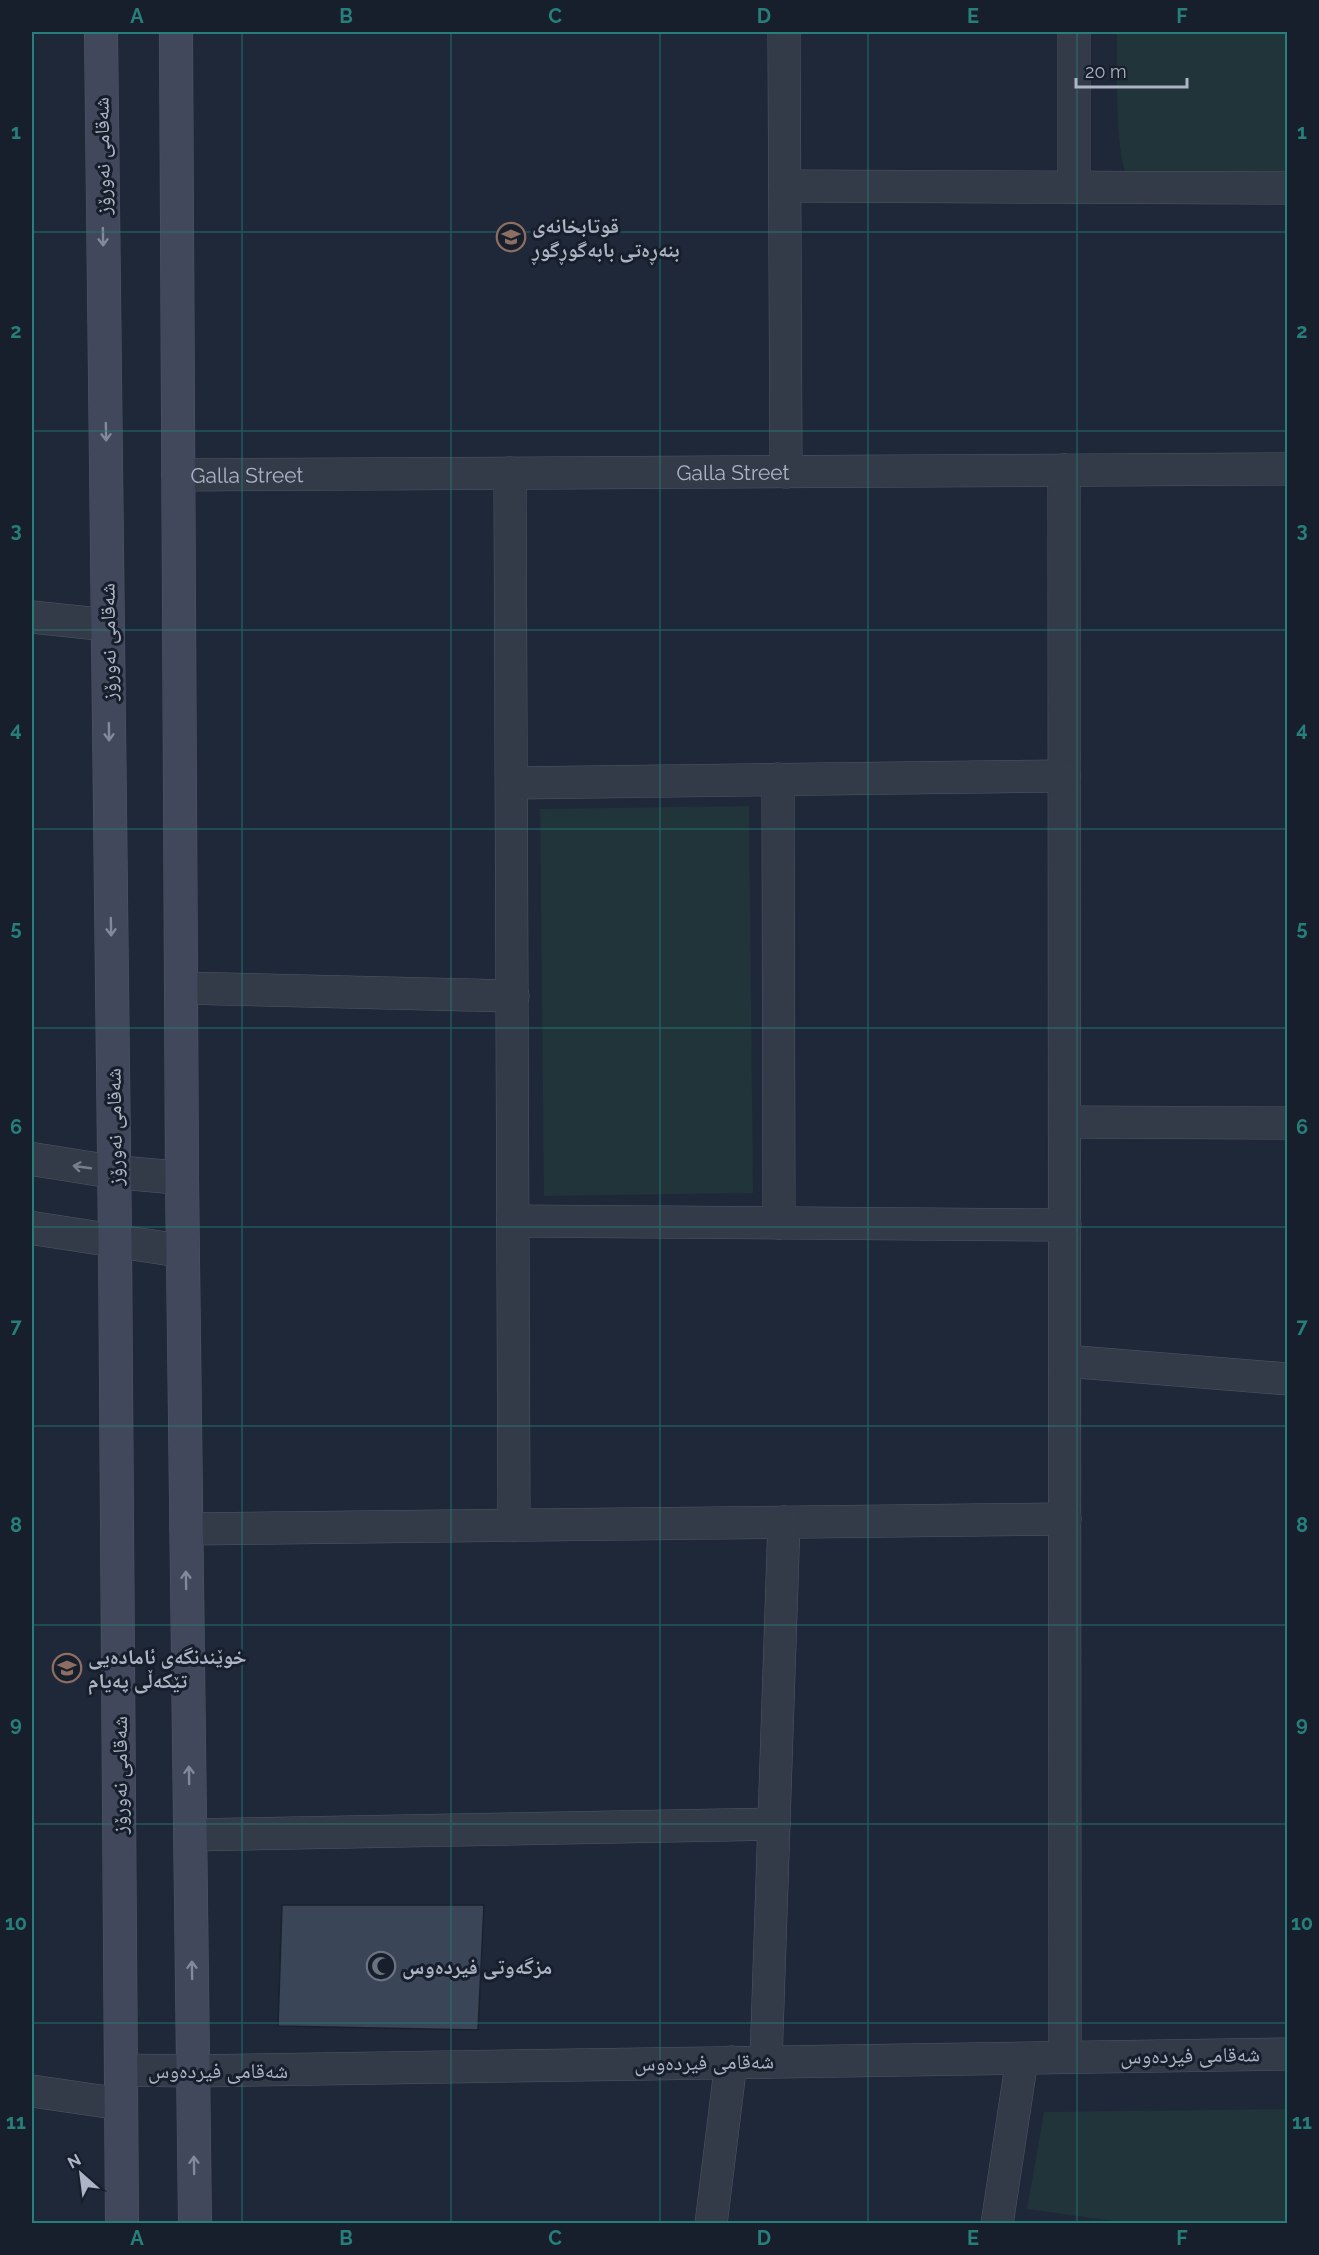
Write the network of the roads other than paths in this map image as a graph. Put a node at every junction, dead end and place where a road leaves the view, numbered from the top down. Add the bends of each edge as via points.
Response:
1 (101, 32) edge
2 (176, 32) edge
3 (784, 32) edge
4 (1074, 32) edge
5 (785, 186) junction
6 (1074, 188) junction
7 (1287, 188) edge
8 (1287, 469) edge
9 (1064, 470) junction
10 (786, 472) junction
11 (510, 473) junction
12 (178, 475) junction
13 (32, 617) edge
14 (108, 625) junction
15 (1064, 776) junction
16 (778, 779) junction
17 (512, 783) junction
18 (181, 988) junction
19 (513, 996) junction
20 (1065, 1122) junction
21 (1287, 1123) edge
22 (32, 1159) edge
23 (114, 1172) junction
24 (182, 1178) junction
25 (513, 1221) junction
26 (779, 1223) junction
27 (1065, 1225) junction
28 (32, 1228) edge
29 (115, 1241) junction
30 (182, 1251) junction
31 (1065, 1361) junction
32 (1287, 1379) edge
33 (1065, 1519) junction
34 (784, 1522) junction
35 (514, 1525) junction
36 (186, 1529) junction
37 (774, 1824) junction
38 (190, 1835) junction
39 (1287, 2054) edge
40 (1065, 2056) junction
41 (1022, 2059) junction
42 (731, 2062) junction
43 (766, 2062) junction
44 (121, 2070) junction
45 (193, 2071) junction
46 (32, 2091) edge
47 (121, 2104) junction
48 (122, 2223) edge
49 (195, 2223) edge
50 (711, 2223) edge
51 (997, 2223) edge

1 -> 14 main road, شەقامی نەورۆز
2 - 12 main road
3 - 5 street
4 - 6 street
5 - 6 street
5 - 10 street
6 - 7 street
8 - 9 street, Galla Street
9 - 10 street, Galla Street
9 - 15 street
10 - 11 street, Galla Street
11 - 12 street, Galla Street
11 - 17 street
12 - 18 main road
13 - 14 street
14 -> 23 main road, شەقامی نەورۆز
15 - 16 street
15 - 20 street
16 - 17 street
16 - 26 street
17 - 19 street
18 - 19 street
18 - 24 main road
19 - 25 street
20 - 21 street
20 - 27 street
23 -> 22 street
23 - 24 street
23 - 29 main road, شەقامی نەورۆز
24 - 30 main road
25 - 26 street
25 - 35 street
26 - 27 street
27 - 31 street
28 - 29 street
29 - 30 street
29 - 44 main road, شەقامی نەورۆز
30 - 36 main road
31 - 32 street
31 - 33 street
33 - 34 street
33 - 40 street
34 - 35 street
34 - 37 street
35 - 36 street
38 -> 36 main road
37 - 38 street
37 - 43 street
45 -> 38 main road
39 - 40 street, شەقامی فیردەوس
40 - 41 street, شەقامی فیردەوس
41 - 43 street, شەقامی فیردەوس
41 - 51 street
42 - 43 street, شەقامی فیردەوس
42 - 45 street, شەقامی فیردەوس
42 - 50 street
44 - 45 street, شەقامی فیردەوس
44 - 47 main road, شەقامی نەورۆز
49 -> 45 main road
46 - 47 street
47 - 48 main road, شەقامی نەورۆز

